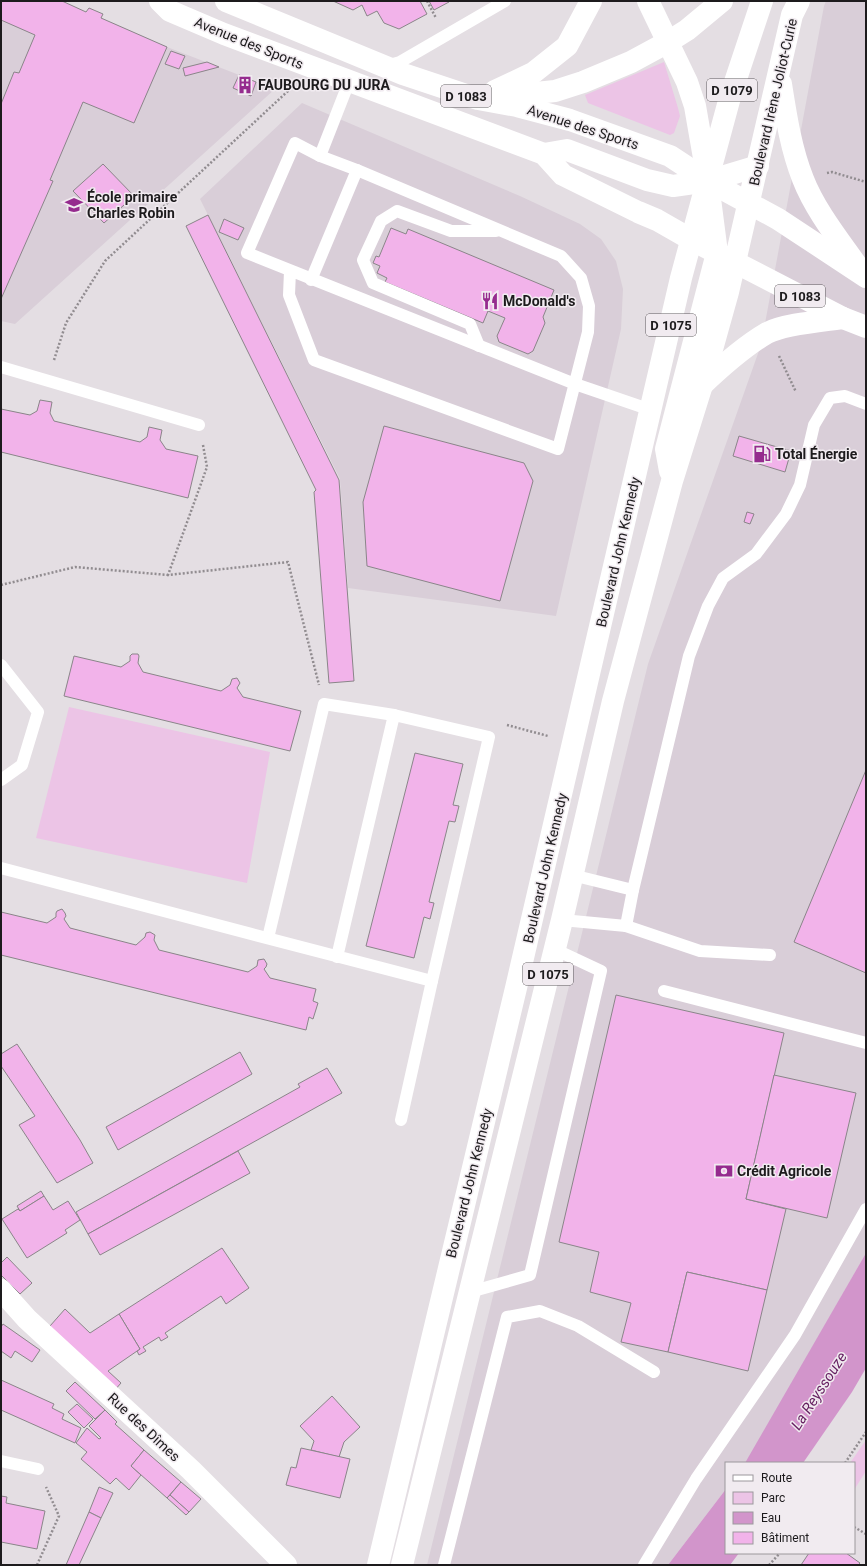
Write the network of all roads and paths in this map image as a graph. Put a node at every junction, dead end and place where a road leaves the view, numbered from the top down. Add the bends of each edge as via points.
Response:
1 (160, 1) edge
2 (226, 1) edge
3 (505, 1) edge
4 (591, 1) edge
5 (648, 1) edge
6 (722, 1) edge
7 (762, 1) edge
8 (798, 1) edge
9 (668, 42) junction
10 (384, 67) junction
11 (779, 75) junction
12 (349, 82) junction
13 (292, 83) dead end
14 (478, 100) junction
15 (544, 154) junction
16 (320, 156) junction
17 (758, 166) junction
18 (357, 170) junction
19 (823, 175) dead end
20 (708, 181) junction
21 (866, 182) edge
22 (749, 204) junction
23 (503, 231) junction
24 (692, 240) junction
25 (726, 257) junction
26 (290, 271) junction
27 (865, 277) edge
28 (311, 280) junction
29 (842, 318) junction
30 (866, 327) edge
31 (479, 346) junction
32 (778, 353) dead end
33 (1, 367) edge
34 (48, 380) junction
35 (575, 384) junction
36 (702, 385) junction
37 (796, 392) dead end
38 (866, 404) edge
39 (652, 410) junction
40 (199, 425) joint
41 (672, 480) junction
42 (168, 575) junction
43 (1, 585) edge
44 (1, 665) edge
45 (324, 704) junction
46 (394, 715) junction
47 (489, 737) junction
48 (574, 743) junction
49 (1, 780) edge
50 (1, 868) edge
51 (572, 875) junction
52 (633, 890) junction
53 (562, 920) junction
54 (626, 926) junction
55 (268, 938) junction
56 (554, 949) junction
57 (770, 955) dead end
58 (338, 957) junction
59 (432, 981) junction
60 (664, 991) dead end
61 (866, 1043) edge
62 (401, 1120) dead end
63 (866, 1209) edge
64 (1, 1290) edge
65 (470, 1292) junction
66 (654, 1372) dead end
67 (866, 1432) edge
68 (1, 1461) edge
69 (846, 1462) edge
70 (38, 1469) joint
71 (855, 1528) edge
72 (866, 1534) edge
73 (779, 1554) edge
74 (38, 1565) edge
75 (286, 1565) edge
76 (378, 1565) edge
77 (402, 1565) edge
78 (444, 1565) edge
79 (644, 1565) edge
80 (769, 1565) edge

1 - 12 main road, Avenue des Sports / D 1083 via 170,11
2 - 10 main road, Avenue des Sports / D 1083
3 - 10 lane via 400,62
4 - 14 main road via 567,46 533,73
5 - 9 main road
6 - 9 main road
7 - 20 main road, D 1079 via 730,97
8 - 11 main road, Boulevard Irène Joliot-Curie / D 1079 via 792,15
9 - 14 main road via 631,62 562,89
9 - 20 main road via 695,106
10 - 14 main road, Avenue des Sports / D 1083
11 - 17 main road, Boulevard Irène Joliot-Curie / D 1079
11 - 27 main road via 803,180 822,215
12 - 15 main road, Avenue des Sports / D 1083
12 - 16 lane
13 - 34 path via 288,91 105,261 66,323
14 - 20 main road, Avenue des Sports / D 1083 via 517,106 570,120 670,156
15 - 20 main road, Avenue des Sports via 567,150 647,180 673,186
15 - 24 main road, Avenue des Sports / D 1083 via 563,175 657,220
16 - 18 lane
16 - 26 lane via 295,143 247,253
17 - 20 main road
17 - 22 main road, Boulevard Irène Joliot-Curie / D 1079
18 - 23 lane
18 - 28 lane
19 - 21 path via 832,172
20 - 22 main road, D 1083
20 - 24 main road, D 1079
20 - 25 main road
22 - 25 main road, D 1079
22 - 27 main road, D 1083
23 - 31 lane via 451,231 397,211 381,221 363,260 373,283 470,324
23 - 35 lane via 561,256 581,278 589,306 588,332
24 - 25 main road, D 1083
24 - 39 main road, Boulevard John Kennedy / D 1075 via 681,278
25 - 29 main road, D 1083
25 - 36 main road, Boulevard John Kennedy / D 1075
25 - 41 main road, Boulevard John Kennedy via 666,449
26 - 28 lane
26 - 35 lane via 289,295 314,360 558,449
28 - 31 lane
29 - 30 main road, D 1083
29 - 36 main road via 792,326 768,333 731,358
31 - 35 lane
32 - 37 path
33 - 34 lane
34 - 40 lane
35 - 39 lane
36 - 41 main road, Boulevard John Kennedy / D 1075
38 - 52 lane via 845,396 830,398 814,425 800,485 786,514 756,554 723,578 708,606 689,656
39 - 48 main road, Boulevard John Kennedy / D 1075
40 - 42 path via 208,467
41 - 51 main road, Boulevard John Kennedy / D 1075 via 613,701
42 - 43 path via 75,567
42 - 45 path via 288,562
44 - 49 lane via 38,712 22,765
45 - 46 lane
45 - 55 lane
46 - 47 lane
46 - 58 lane
47 - 48 path via 503,724
47 - 59 lane
48 - 76 main road, Boulevard John Kennedy / D 1075
50 - 55 lane
51 - 52 lane
51 - 53 main road, Boulevard John Kennedy / D 1075
52 - 54 lane
53 - 54 lane
53 - 56 main road, Boulevard John Kennedy / D 1075
54 - 57 lane via 700,951
55 - 58 lane
56 - 65 main road, Boulevard John Kennedy / D 1075
56 - 65 lane via 601,971 530,1275
58 - 59 lane
59 - 62 lane
60 - 61 lane
63 - 79 lane via 795,1336 696,1479
64 - 75 main road, Rue des Dîmes via 27,1319 191,1470
65 - 77 main road, Boulevard John Kennedy / D 1075
66 - 78 lane via 578,1326 540,1311 507,1316
67 - 69 path
68 - 70 lane
70 - 74 path via 59,1516
71 - 72 path
73 - 80 path

